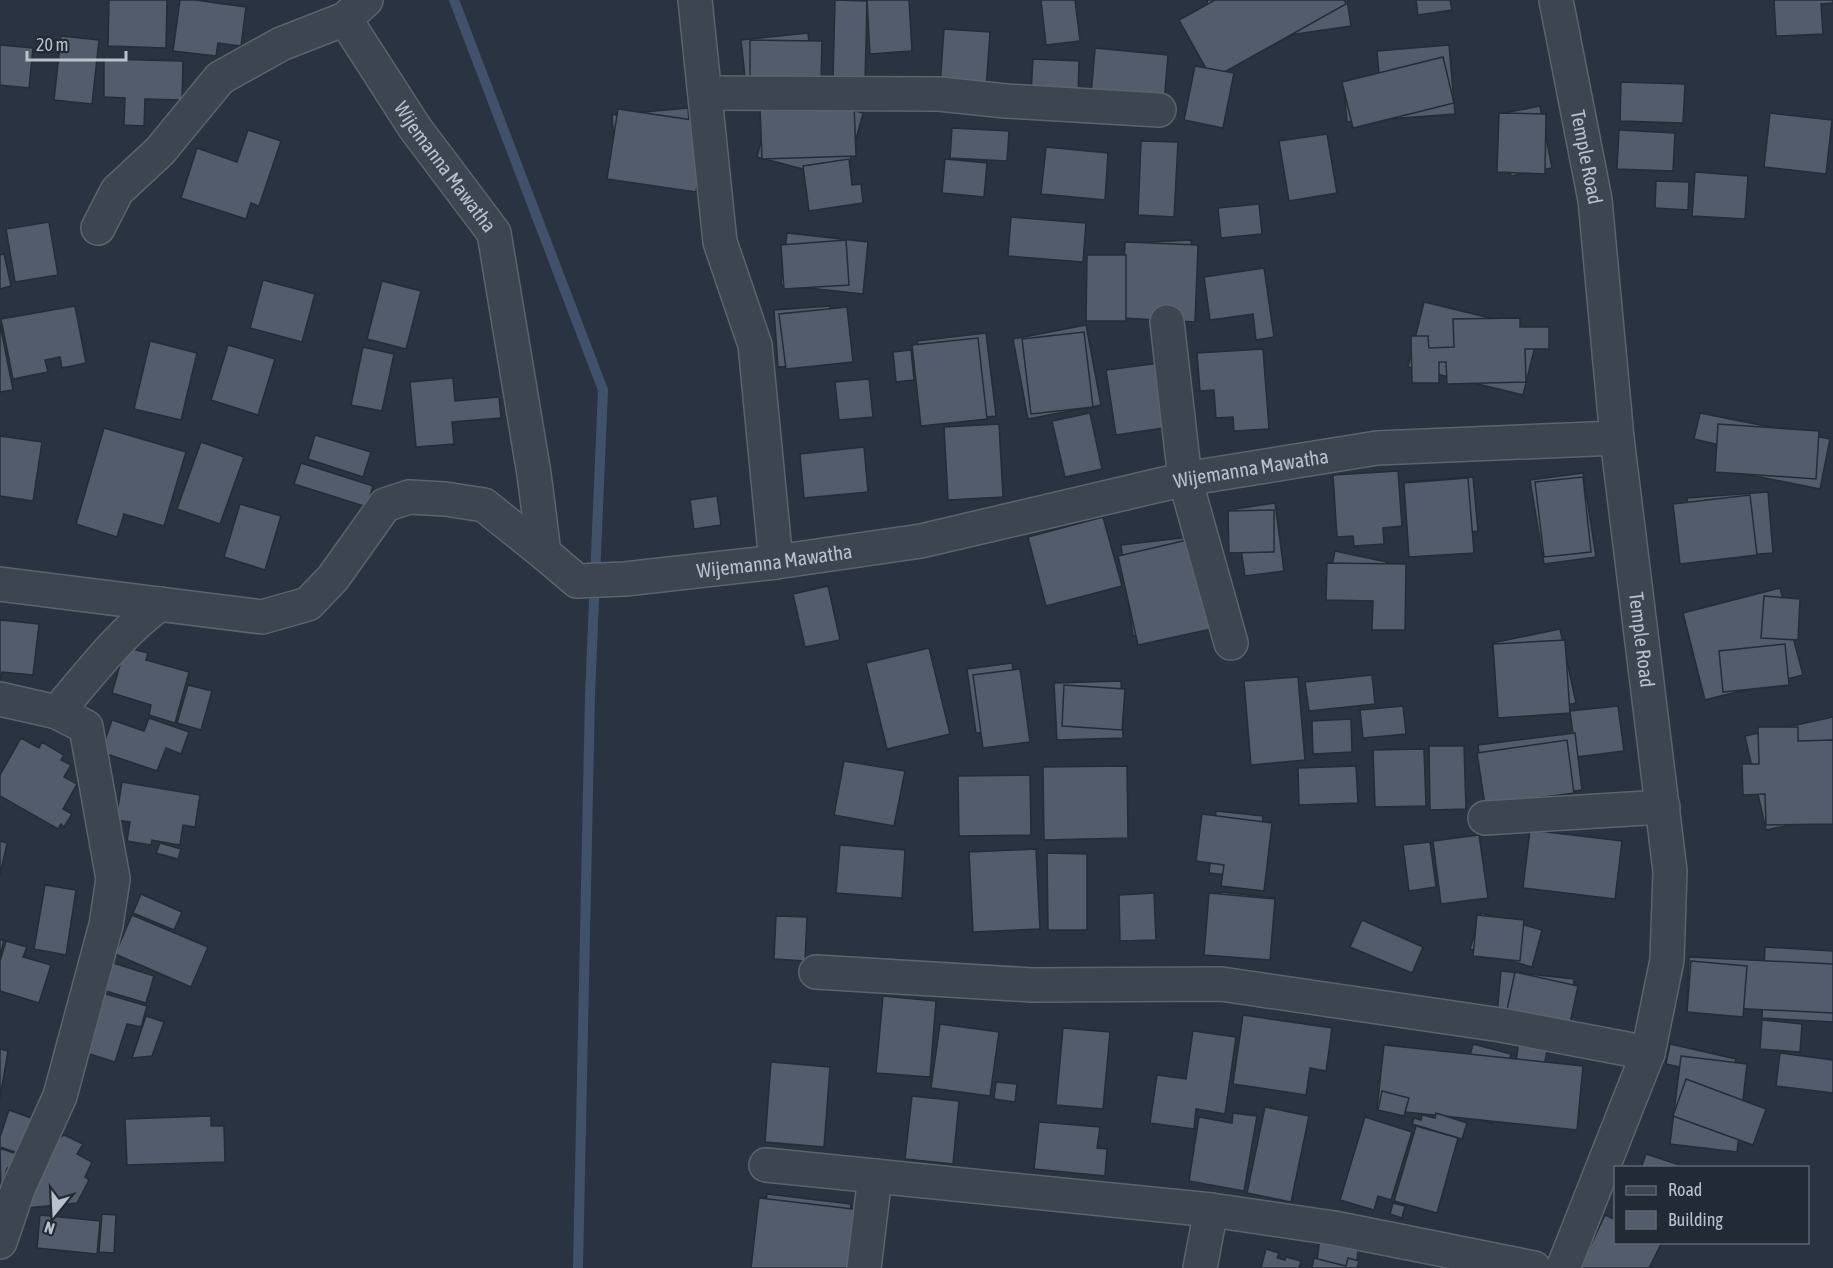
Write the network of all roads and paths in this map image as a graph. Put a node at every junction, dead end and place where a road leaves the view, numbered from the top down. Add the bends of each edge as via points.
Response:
1 (695, 0) edge
2 (1556, 0) edge
3 (356, 9) edge
4 (705, 93) junction
5 (1159, 110) dead end
6 (98, 228) dead end
7 (1167, 322) dead end
8 (1617, 438) junction
9 (1185, 479) junction
10 (544, 553) junction
11 (776, 562) junction
12 (0, 584) edge
13 (160, 604) junction
14 (1231, 643) dead end
15 (0, 699) edge
16 (57, 712) junction
17 (1663, 807) junction
18 (1485, 818) dead end
19 (816, 972) dead end
20 (1648, 1053) junction
21 (766, 1164) dead end
22 (875, 1176) junction
23 (6, 1205) edge
24 (1211, 1210) junction
25 (0, 1242) edge
26 (864, 1268) edge
27 (1200, 1268) edge
28 (1534, 1268) edge
29 (1563, 1268) edge

1 - 4 street
2 - 8 street, Temple Road via 1595,200
3 - 6 street via 220,78 160,151 117,191
3 - 10 street, Wijemanna Mawatha via 415,128 494,233
4 - 5 street via 939,94
4 - 11 street via 720,242 755,345
7 - 9 street
8 - 9 street, Wijemanna Mawatha via 1377,448
8 - 17 street, Temple Road
9 - 11 street, Wijemanna Mawatha via 921,541
9 - 14 street
10 - 11 street, Wijemanna Mawatha via 577,581
10 - 13 street via 484,505 409,497 385,505 333,578 308,604 262,617
12 - 13 street
13 - 16 street via 119,638
15 - 16 street
16 - 23 street via 86,726 112,879 106,925 60,1096
17 - 18 street
17 - 20 street, Temple Road via 1670,871 1667,960
19 - 20 street via 1032,986 1221,984 1501,1025
20 - 29 street, Temple Road
21 - 22 street
22 - 24 street
22 - 26 street
23 - 25 street
24 - 27 street
24 - 28 street via 1334,1228

